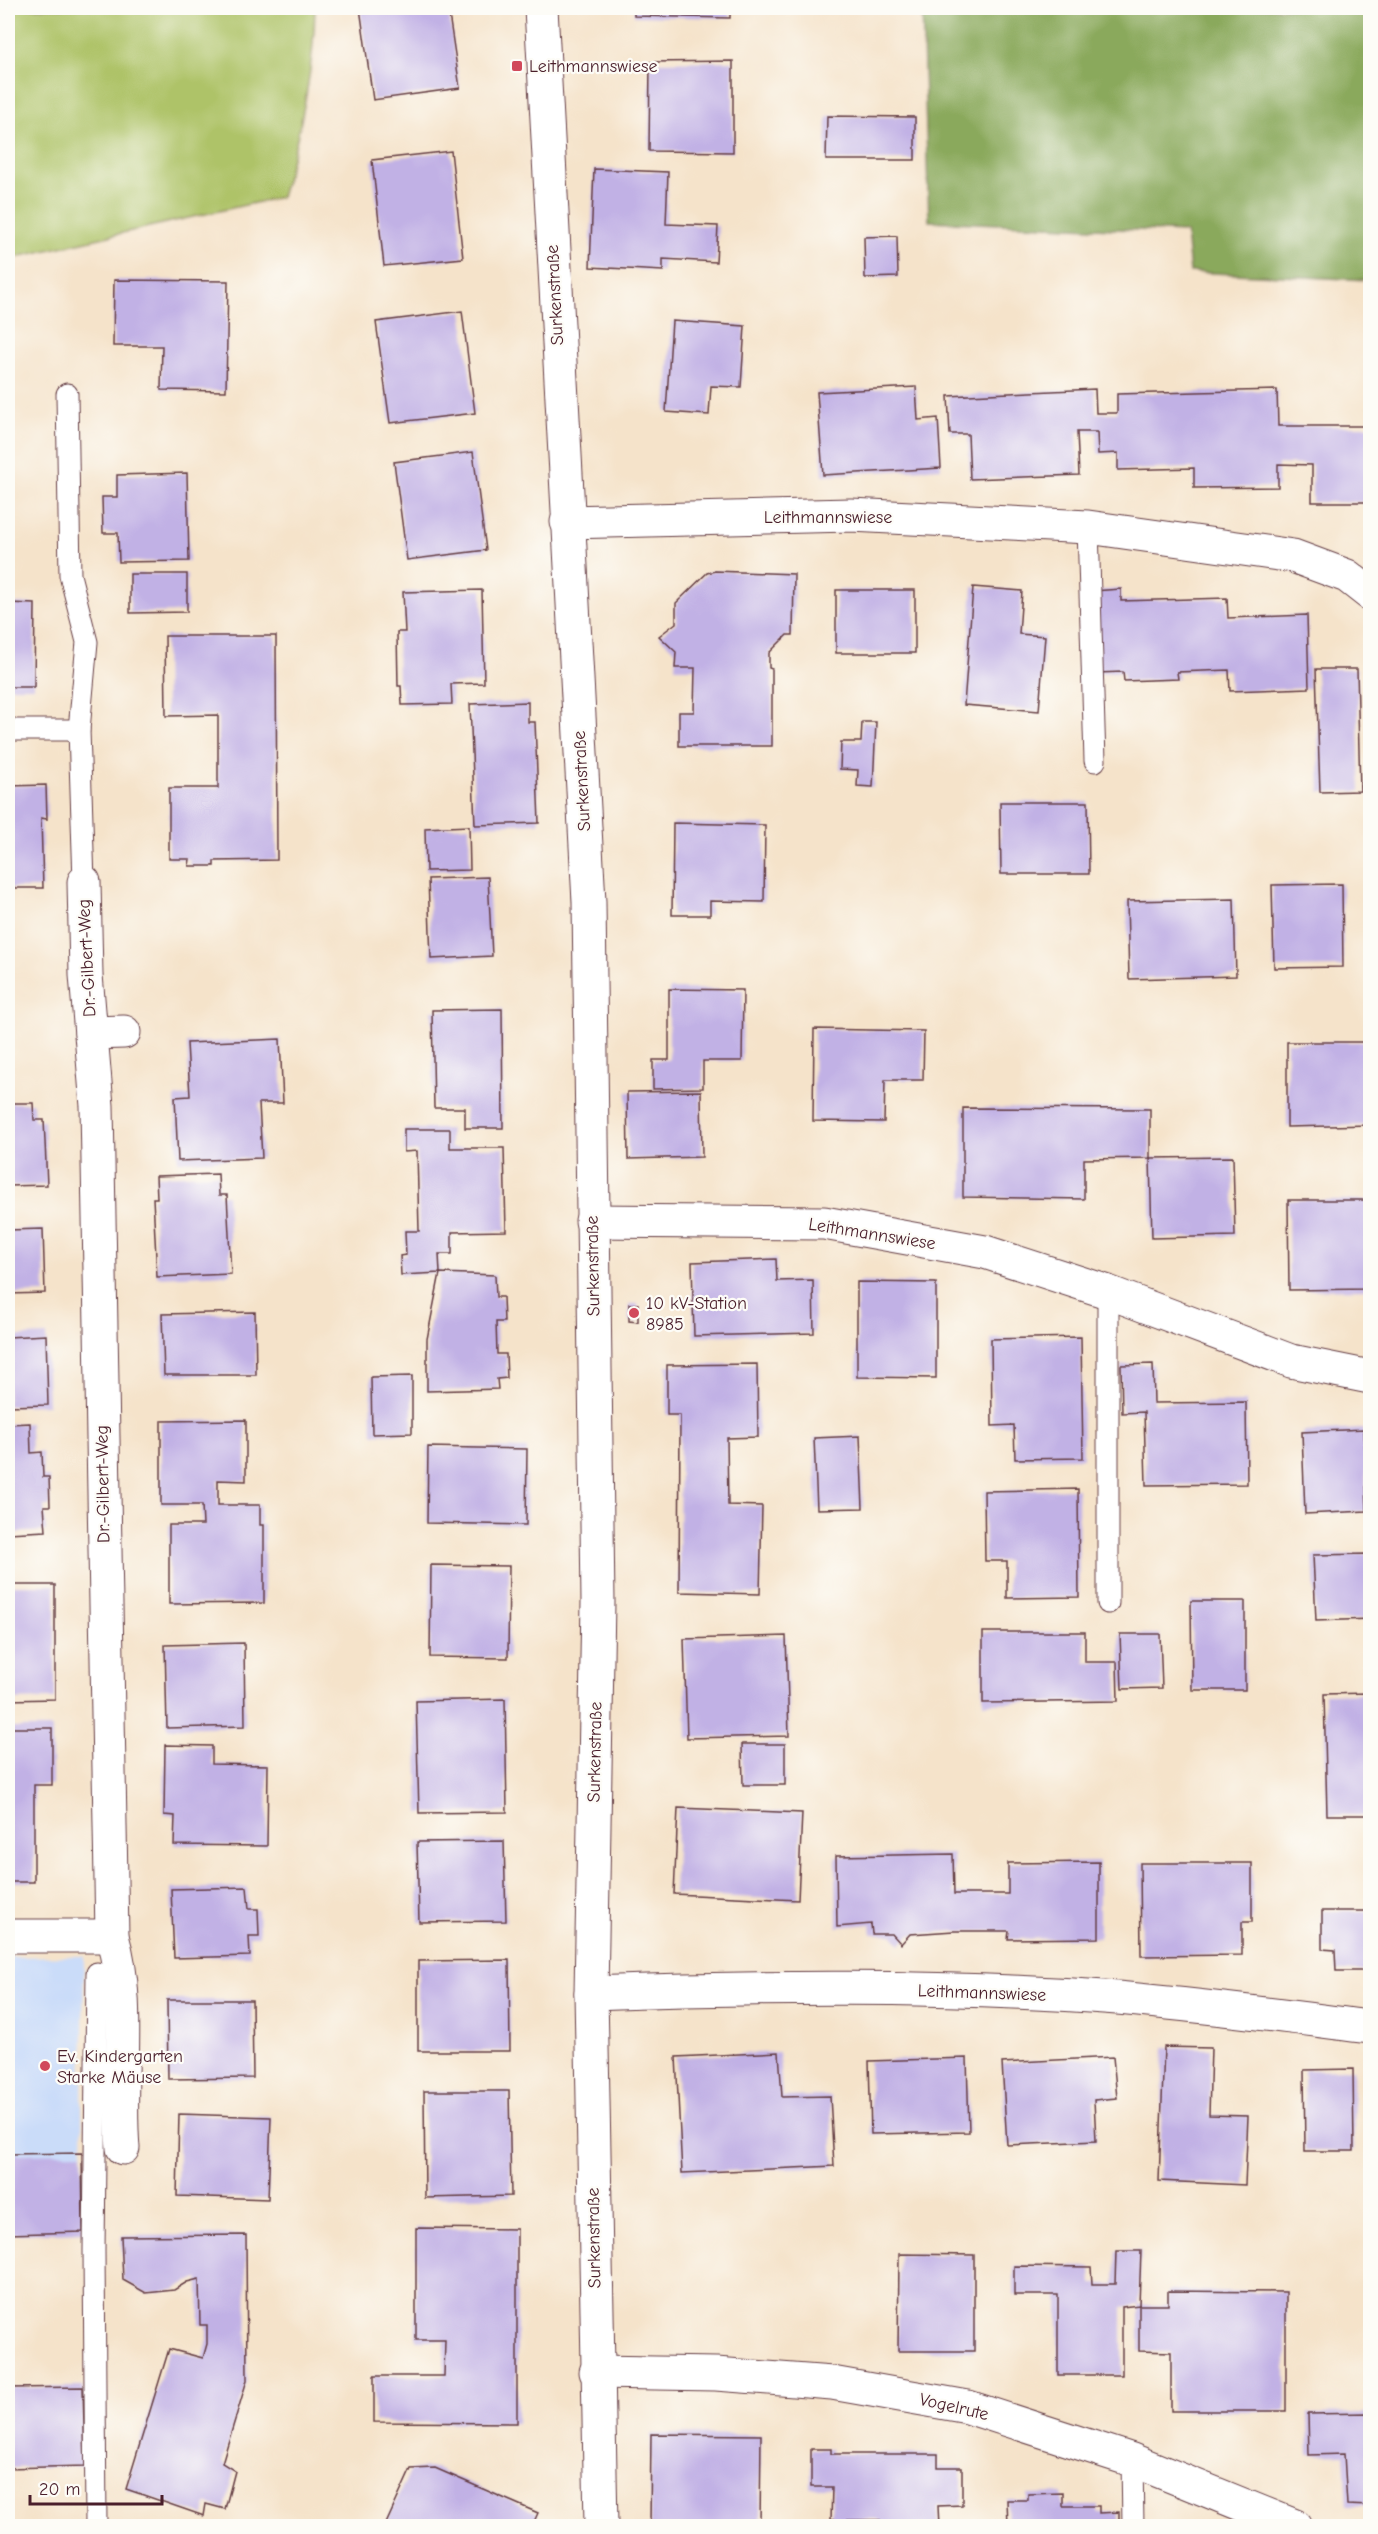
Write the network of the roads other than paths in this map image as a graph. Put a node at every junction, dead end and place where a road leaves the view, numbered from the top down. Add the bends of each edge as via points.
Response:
1 (541, 8) edge
2 (67, 394) dead end
3 (567, 522) junction
4 (1088, 527) junction
5 (1371, 594) edge
6 (8, 730) edge
7 (79, 730) junction
8 (1095, 761) dead end
9 (84, 882) joint
10 (124, 1032) dead end
11 (91, 1034) junction
12 (592, 1221) junction
13 (1108, 1292) junction
14 (1371, 1377) edge
15 (1108, 1603) dead end
16 (8, 1936) edge
17 (112, 1936) junction
18 (97, 1973) dead end
19 (591, 1993) junction
20 (1371, 2028) edge
21 (123, 2148) dead end
22 (596, 2372) junction
23 (1132, 2460) junction
24 (96, 2526) edge
25 (601, 2526) edge
26 (1133, 2526) edge
27 (1294, 2526) edge

1 - 3 street, Surkenstraße
2 - 7 lane via 70,575 87,642
3 - 4 street, Leithmannswiese via 851,515
3 - 12 street, Surkenstraße via 589,902
4 - 5 street, Leithmannswiese via 1293,556 1347,576
4 - 8 lane
6 - 7 lane
7 - 9 lane
9 - 11 street, Dr.-Gilbert-Weg
10 - 11 street, Dr.-Gilbert-Weg
11 - 17 street, Dr.-Gilbert-Weg via 97,1106
12 - 13 street, Leithmannswiese via 824,1223 985,1252
12 - 19 street, Surkenstraße via 598,1602
13 - 14 street, Leithmannswiese via 1291,1361
13 - 15 lane
16 - 17 street
17 - 21 street, Dr.-Gilbert-Weg via 121,1965
18 - 24 lane
19 - 20 street, Leithmannswiese via 984,1992 1115,1998
19 - 22 street, Surkenstraße
22 - 23 street, Vogelrute via 716,2374 832,2383 968,2407
22 - 25 street, Surkenstraße
23 - 26 lane
23 - 27 street, Vogelrute

